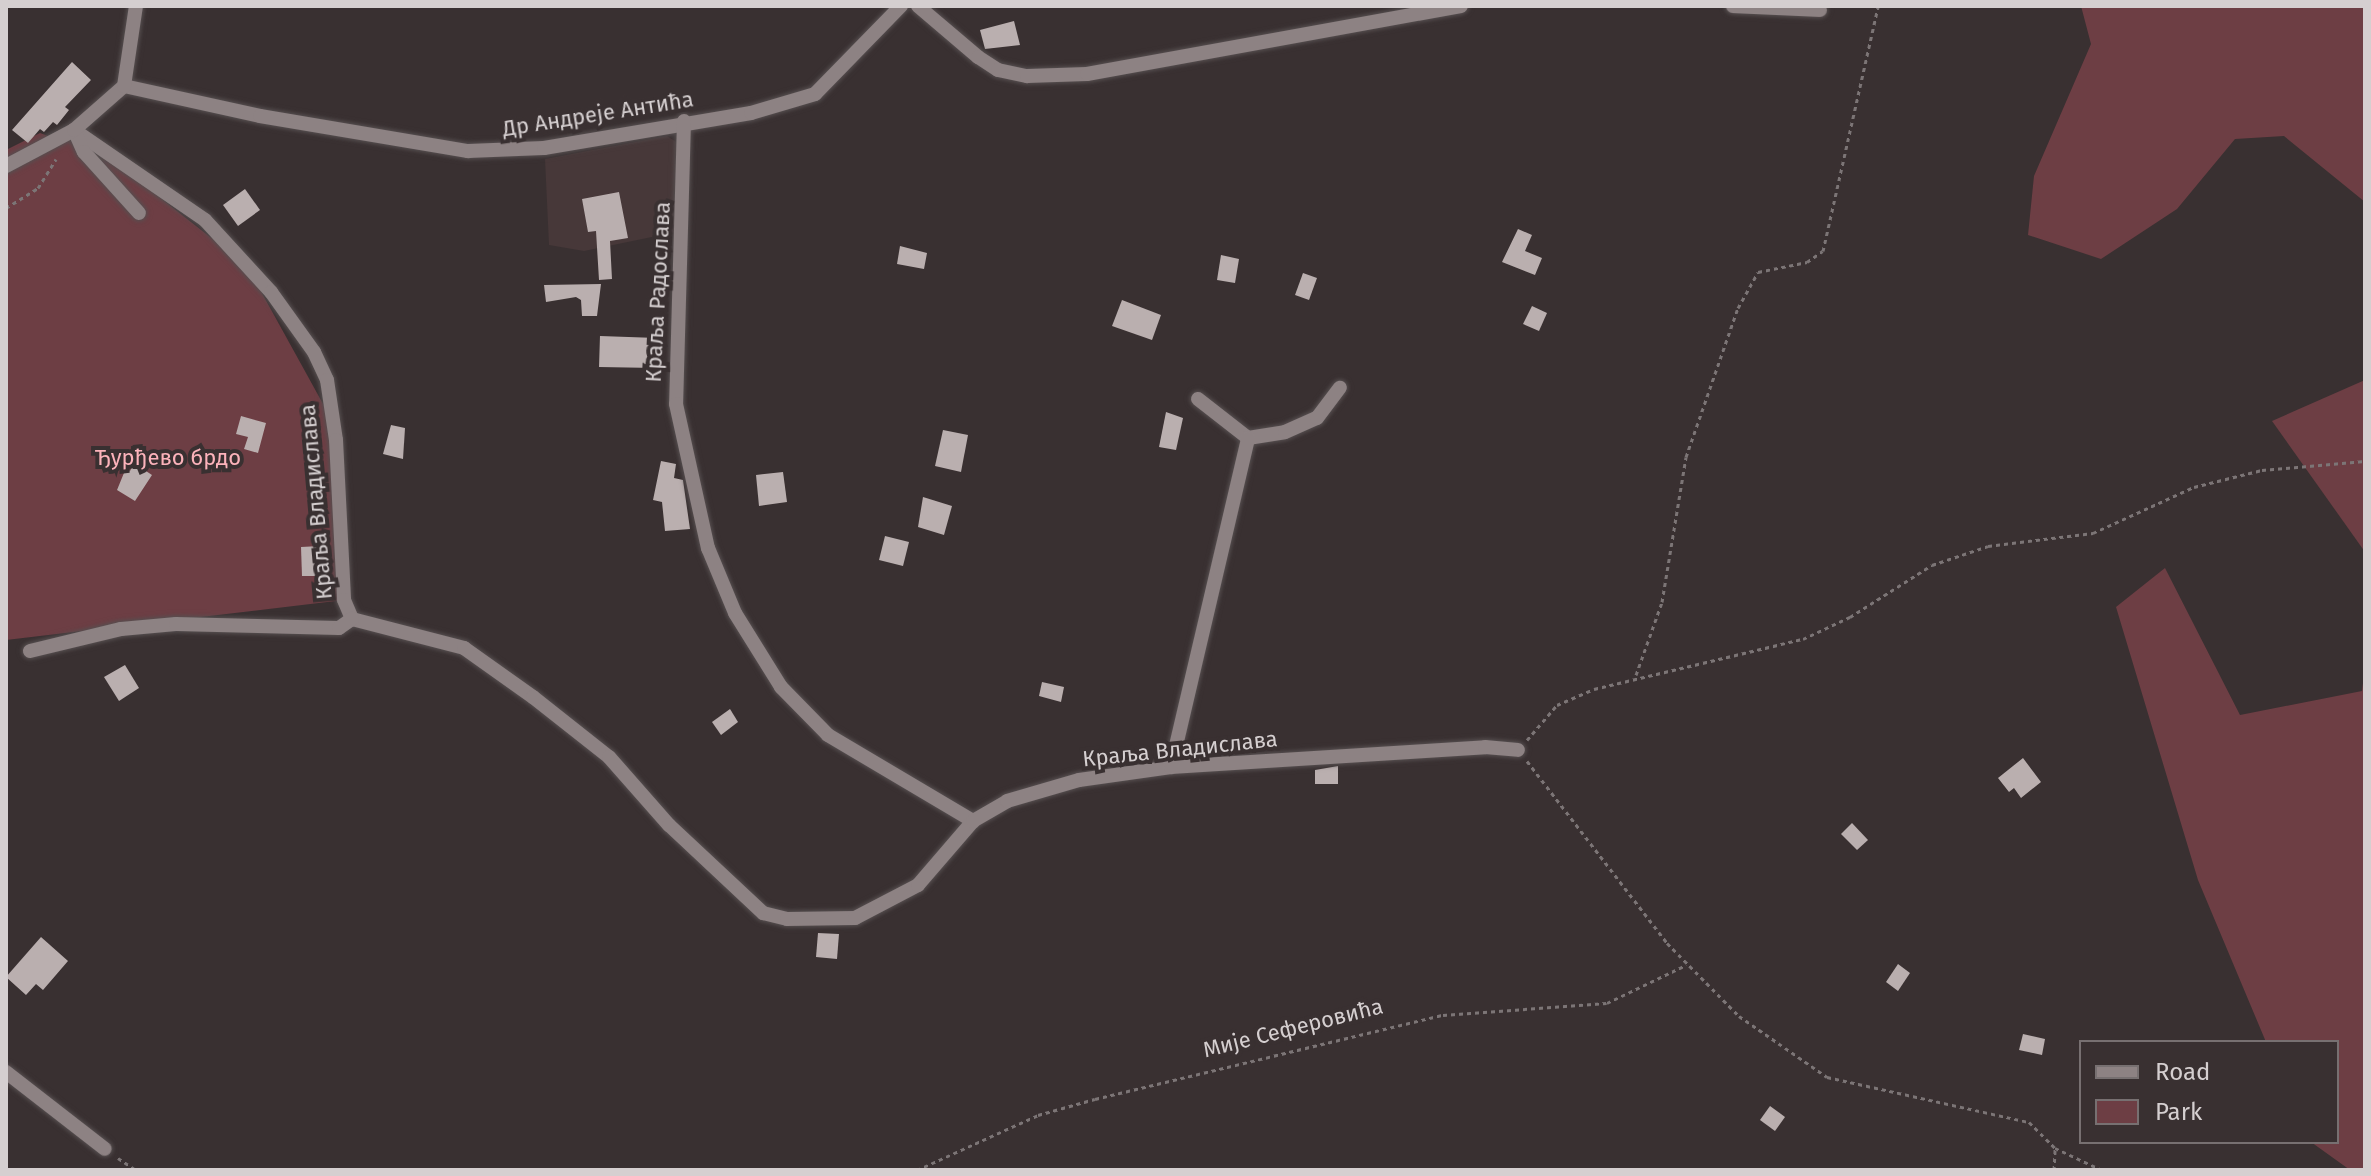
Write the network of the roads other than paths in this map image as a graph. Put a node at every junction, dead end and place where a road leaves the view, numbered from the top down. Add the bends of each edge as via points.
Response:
1 (136, 6) edge
2 (901, 6) edge
3 (918, 6) edge
4 (1461, 6) edge
5 (1733, 6) edge
6 (1820, 10) dead end
7 (124, 86) junction
8 (684, 121) junction
9 (74, 130) junction
10 (6, 166) edge
11 (139, 213) dead end
12 (1340, 388) dead end
13 (1198, 399) dead end
14 (1248, 438) junction
15 (352, 619) junction
16 (30, 651) dead end
17 (1518, 750) road end
18 (1171, 767) junction
19 (973, 821) junction
20 (6, 1072) edge
21 (105, 1149) road end

1 - 7 street
2 - 8 street, Др Андреје Антића via 815,94 751,113
3 - 4 street via 998,70 1027,76 1087,74
5 - 6 street
7 - 8 street, Др Андреје Антића via 260,116 492,153
7 - 9 street
8 - 19 street, Краља Радослава via 685,231 676,404 708,548 735,613 781,687 828,735
9 - 10 street
9 - 11 street via 84,152
9 - 15 street, Краља Владислава via 205,220 271,292 314,352 327,380 336,440 344,600
12 - 14 street via 1317,418 1285,432
13 - 14 street
14 - 18 street
15 - 16 street via 339,628 248,623 135,627
15 - 19 street, Краља Владислава via 464,648 533,697 609,757 669,825 763,913 787,919 855,918 918,885
17 - 18 street, Краља Владислава via 1485,747
18 - 19 street, Краља Владислава via 1038,790
20 - 21 street

